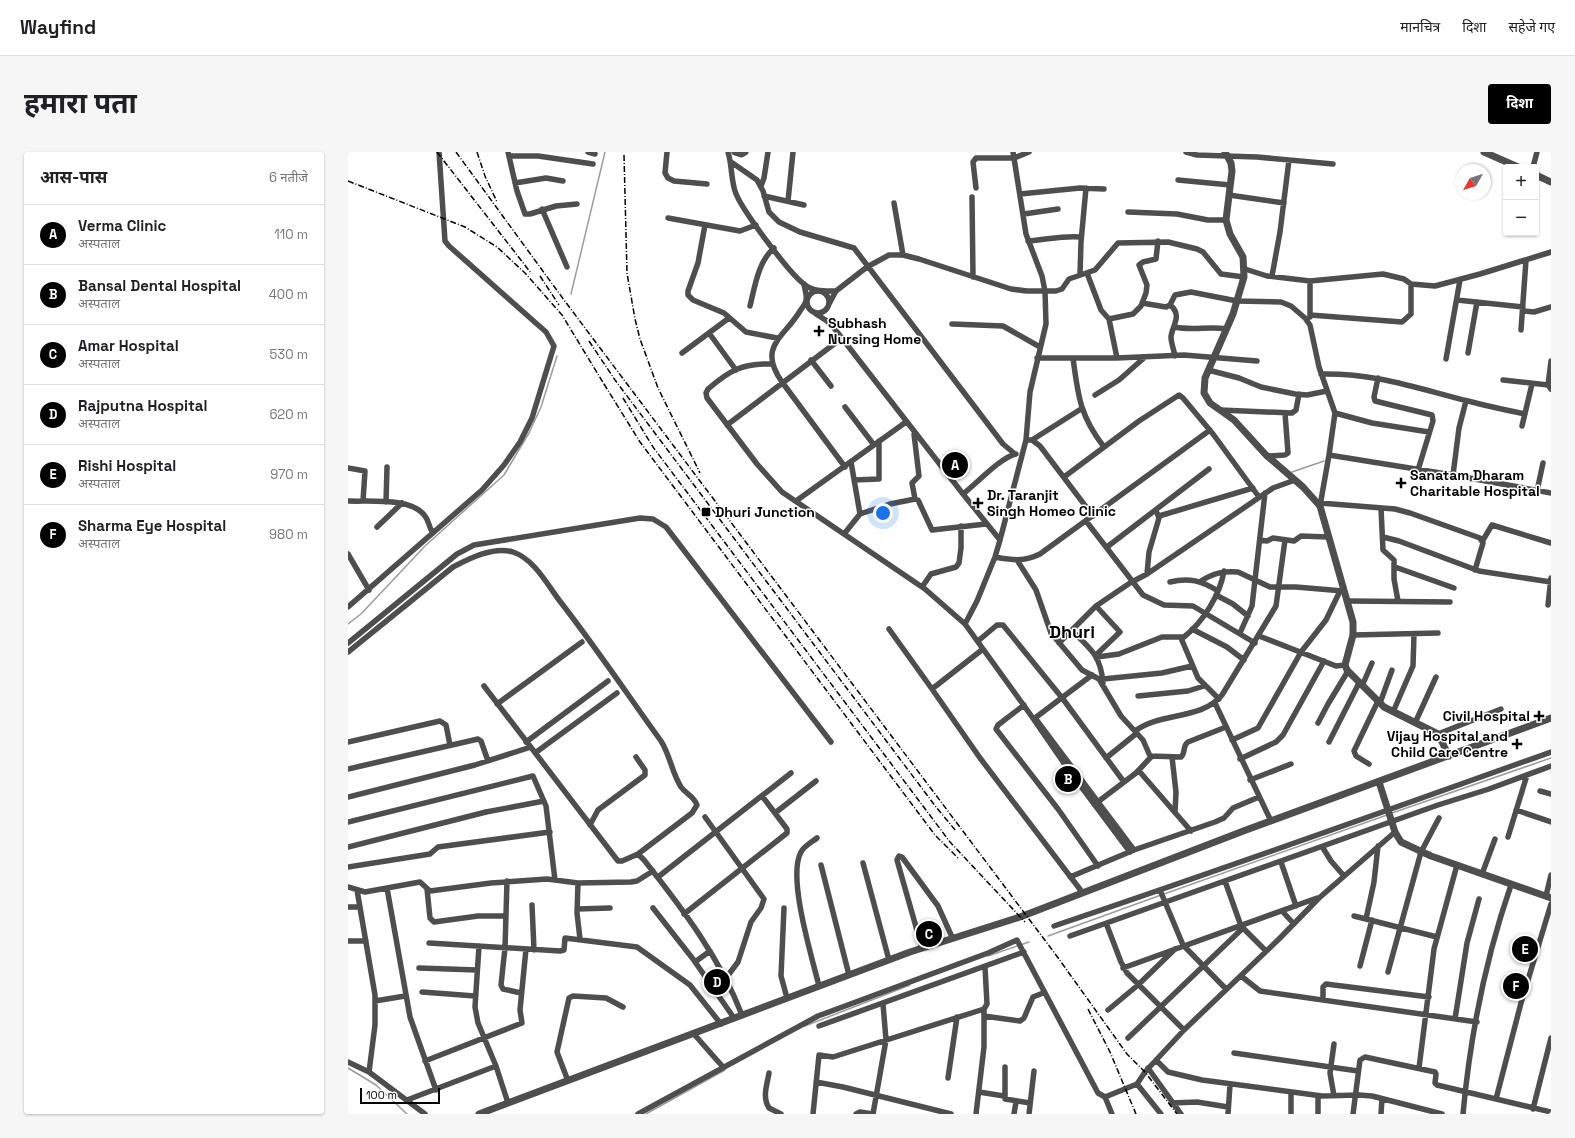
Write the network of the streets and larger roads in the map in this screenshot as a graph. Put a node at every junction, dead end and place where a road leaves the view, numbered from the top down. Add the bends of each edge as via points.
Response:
1 (440, 152) edge
2 (588, 152) edge
3 (667, 152) edge
4 (728, 152) edge
5 (735, 152) edge
6 (745, 152) edge
7 (768, 152) edge
8 (793, 152) edge
9 (1029, 152) edge
10 (1186, 152) edge
11 (1484, 152) edge
12 (1537, 152) edge
13 (508, 154) edge
14 (595, 154) dead end
15 (1227, 154) edge
16 (1257, 154) edge
17 (1014, 155) edge
18 (1289, 160) junction
19 (731, 162) junction
20 (593, 164) dead end
21 (1333, 164) dead end
22 (1511, 164) edge
23 (1535, 164) edge
24 (1539, 176) edge
25 (1178, 180) dead end
26 (563, 181) dead end
27 (1551, 182) edge
28 (515, 183) junction
29 (707, 184) dead end
30 (1230, 185) junction
31 (760, 186) junction
32 (976, 188) dead end
33 (1086, 188) junction
34 (1104, 189) dead end
35 (1020, 194) junction
36 (1229, 195) junction
37 (764, 196) junction
38 (972, 197) dead end
39 (788, 201) junction
40 (894, 203) dead end
41 (1284, 203) junction
42 (577, 204) dead end
43 (804, 205) dead end
44 (542, 209) junction
45 (1058, 209) dead end
46 (1128, 212) dead end
47 (1024, 214) junction
48 (668, 218) dead end
49 (1226, 220) junction
50 (705, 225) junction
51 (756, 225) junction
52 (1081, 237) junction
53 (1028, 241) junction
54 (1158, 241) junction
55 (774, 248) junction
56 (1551, 252) edge
57 (903, 256) junction
58 (1526, 260) junction
59 (567, 267) dead end
60 (867, 267) junction
61 (1245, 269) junction
62 (1087, 273) junction
63 (1080, 275) junction
64 (1272, 276) junction
65 (973, 277) junction
66 (1244, 277) junction
67 (1460, 280) junction
68 (1310, 281) junction
69 (1411, 284) junction
70 (804, 285) junction
71 (819, 291) junction
72 (836, 291) junction
73 (1045, 291) junction
74 (806, 300) junction
75 (1457, 300) junction
76 (1237, 301) junction
77 (1478, 302) junction
78 (1142, 303) junction
79 (1170, 305) junction
80 (750, 306) dead end
81 (828, 306) junction
82 (1551, 307) edge
83 (1523, 309) junction
84 (799, 313) junction
85 (814, 313) junction
86 (1310, 315) junction
87 (729, 318) junction
88 (1109, 320) junction
89 (827, 321) junction
90 (952, 324) dead end
91 (1310, 325) junction
92 (1175, 327) junction
93 (1226, 329) junction
94 (1521, 330) dead end
95 (709, 333) junction
96 (777, 338) junction
97 (842, 338) junction
98 (1040, 347) junction
99 (682, 352) dead end
100 (1468, 353) dead end
101 (1175, 356) junction
102 (1213, 356) junction
103 (1145, 357) junction
104 (1037, 358) junction
105 (1073, 358) junction
106 (1117, 358) junction
107 (1446, 358) dead end
108 (811, 360) junction
109 (1257, 361) dead end
110 (1551, 361) edge
111 (772, 364) junction
112 (736, 370) junction
113 (1208, 370) junction
114 (1321, 374) junction
115 (1378, 378) junction
116 (1504, 380) dead end
117 (782, 382) junction
118 (1532, 384) junction
119 (831, 386) dead end
120 (1550, 387) edge
121 (1327, 391) junction
122 (1299, 394) junction
123 (1095, 396) dead end
124 (1466, 401) junction
125 (845, 407) dead end
126 (1081, 409) junction
127 (1220, 410) junction
128 (1285, 413) junction
129 (1335, 413) junction
130 (1525, 414) junction
131 (906, 422) junction
132 (727, 425) junction
133 (1522, 426) dead end
134 (1210, 430) junction
135 (914, 432) junction
136 (1429, 432) junction
137 (1029, 440) junction
138 (880, 441) junction
139 (874, 445) junction
140 (1104, 447) junction
141 (1018, 454) junction
142 (1329, 455) junction
143 (1268, 456) junction
144 (851, 462) junction
145 (1543, 463) dead end
146 (387, 467) dead end
147 (845, 467) junction
148 (348, 468) edge
149 (1210, 469) dead end
150 (1418, 470) junction
151 (1453, 475) junction
152 (1064, 477) junction
153 (854, 480) junction
154 (1295, 480) junction
155 (1253, 488) junction
156 (1537, 491) junction
157 (1265, 493) junction
158 (1551, 493) edge
159 (963, 494) junction
160 (1259, 497) junction
161 (915, 499) junction
162 (348, 501) edge
163 (363, 501) junction
164 (386, 502) junction
165 (796, 502) junction
166 (402, 503) junction
167 (1320, 504) junction
168 (1381, 508) junction
169 (1157, 513) junction
170 (860, 514) junction
171 (1093, 516) junction
172 (1086, 521) junction
173 (986, 524) junction
174 (961, 526) junction
175 (377, 527) dead end
176 (432, 533) junction
177 (844, 534) junction
178 (1328, 537) junction
179 (1383, 537) junction
180 (1000, 540) junction
181 (1260, 540) junction
182 (1285, 540) junction
183 (1482, 540) junction
184 (1551, 543) edge
185 (1107, 547) junction
186 (348, 554) edge
187 (995, 557) junction
188 (1018, 560) junction
189 (350, 564) edge
190 (1395, 567) junction
191 (1475, 570) junction
192 (1224, 571) junction
193 (1147, 574) junction
194 (1551, 580) edge
195 (1133, 581) junction
196 (1201, 581) junction
197 (1256, 581) junction
198 (1170, 582) dead end
199 (922, 587) junction
200 (1279, 588) junction
201 (1454, 588) dead end
202 (369, 590) junction
203 (1343, 591) junction
204 (1217, 593) junction
205 (1348, 601) junction
206 (1398, 601) junction
207 (1450, 602) dead end
208 (1548, 605) dead end
209 (1096, 606) junction
210 (348, 607) edge
211 (1205, 614) junction
212 (1248, 616) junction
213 (965, 624) junction
214 (889, 629) dead end
215 (1192, 629) junction
216 (1072, 631) junction
217 (1438, 633) dead end
218 (1240, 634) junction
219 (1414, 634) junction
220 (1353, 635) junction
221 (1259, 636) junction
222 (1181, 638) junction
223 (978, 641) junction
224 (582, 642) dead end
225 (348, 643) edge
226 (1059, 643) junction
227 (1255, 643) junction
228 (984, 649) junction
229 (348, 652) edge
230 (1301, 652) junction
231 (1096, 656) junction
232 (1244, 660) junction
233 (1324, 661) junction
234 (1372, 662) dead end
235 (1192, 666) junction
236 (1347, 668) junction
237 (1392, 670) dead end
238 (1092, 675) junction
239 (1436, 677) dead end
240 (608, 681) dead end
241 (1103, 682) junction
242 (1360, 685) junction
243 (484, 686) dead end
244 (1204, 686) junction
245 (932, 689) junction
246 (617, 693) dead end
247 (1138, 696) dead end
248 (1063, 699) junction
249 (1217, 701) junction
250 (1379, 702) junction
251 (497, 704) junction
252 (1024, 705) junction
253 (1501, 709) dead end
254 (1393, 712) junction
255 (1030, 714) junction
256 (1035, 718) junction
257 (1551, 718) edge
258 (1318, 722) dead end
259 (1415, 723) junction
260 (1226, 727) junction
261 (1136, 732) junction
262 (1438, 734) junction
263 (1232, 740) junction
264 (348, 742) edge
265 (526, 742) junction
266 (831, 742) dead end
267 (1329, 742) dead end
268 (450, 745) junction
269 (531, 747) junction
270 (1551, 752) edge
271 (535, 753) junction
272 (1449, 756) junction
273 (636, 757) dead end
274 (1152, 757) junction
275 (1106, 758) junction
276 (1172, 758) junction
277 (1240, 759) junction
278 (488, 761) junction
279 (1291, 764) dead end
280 (1369, 764) dead end
281 (1551, 766) edge
282 (348, 769) edge
283 (1139, 770) junction
284 (792, 773) dead end
285 (1527, 775) junction
286 (816, 780) dead end
287 (1250, 780) junction
288 (1124, 782) junction
289 (1379, 782) junction
290 (1540, 791) dead end
291 (1551, 794) edge
292 (348, 796) edge
293 (762, 796) junction
294 (1259, 797) junction
295 (544, 801) junction
296 (1099, 801) junction
297 (1516, 810) junction
298 (1175, 812) junction
299 (775, 813) junction
300 (1390, 815) junction
301 (705, 818) dead end
302 (1439, 818) dead end
303 (348, 822) edge
304 (1271, 822) junction
305 (1551, 822) edge
306 (590, 825) junction
307 (1191, 830) junction
308 (550, 832) junction
309 (716, 832) junction
310 (1395, 832) junction
311 (1508, 837) dead end
312 (817, 838) dead end
313 (1495, 840) dead end
314 (1378, 846) junction
315 (348, 847) edge
316 (1323, 848) junction
317 (1132, 852) junction
318 (1421, 852) junction
319 (638, 854) junction
320 (1281, 862) junction
321 (863, 863) dead end
322 (821, 865) dead end
323 (1457, 865) junction
324 (1098, 866) junction
325 (348, 867) edge
326 (742, 868) junction
327 (653, 871) junction
328 (1482, 874) junction
329 (1344, 876) junction
330 (658, 877) junction
331 (1070, 877) junction
332 (1551, 877) edge
333 (555, 880) junction
334 (507, 881) junction
335 (1225, 881) junction
336 (578, 883) junction
337 (1511, 885) junction
338 (348, 887) edge
339 (387, 888) junction
340 (427, 889) junction
341 (357, 890) junction
342 (1082, 892) junction
343 (1160, 892) junction
344 (1548, 897) edge
345 (1319, 898) junction
346 (1480, 899) dead end
347 (1163, 901) junction
348 (1551, 904) edge
349 (532, 905) dead end
350 (1296, 906) junction
351 (348, 907) edge
352 (360, 907) junction
353 (610, 908) dead end
354 (652, 908) dead end
355 (784, 908) dead end
356 (577, 909) junction
357 (1282, 911) junction
358 (684, 914) junction
359 (506, 916) junction
360 (1354, 916) dead end
361 (1369, 919) junction
362 (1106, 923) junction
363 (1294, 924) junction
364 (1054, 926) dead end
365 (1400, 926) junction
366 (1242, 927) junction
367 (1070, 936) dead end
368 (1437, 936) junction
369 (952, 937) junction
370 (580, 939) junction
371 (366, 941) junction
372 (348, 942) edge
373 (429, 943) dead end
374 (479, 946) junction
375 (1180, 946) junction
376 (505, 948) junction
377 (922, 948) junction
378 (526, 949) junction
379 (534, 950) junction
380 (710, 951) junction
381 (1024, 951) junction
382 (1266, 951) junction
383 (889, 960) junction
384 (695, 962) junction
385 (1205, 966) junction
386 (1360, 966) dead end
387 (986, 967) junction
388 (419, 968) dead end
389 (1123, 968) junction
390 (477, 970) junction
391 (1388, 972) dead end
392 (849, 975) junction
393 (1241, 976) junction
394 (726, 978) junction
395 (1138, 985) junction
396 (819, 986) junction
397 (1226, 989) junction
398 (422, 992) dead end
399 (1043, 992) junction
400 (521, 993) junction
401 (405, 996) junction
402 (475, 996) junction
403 (1428, 997) junction
404 (787, 998) junction
405 (1323, 1000) junction
406 (375, 1001) junction
407 (883, 1004) junction
408 (624, 1007) dead end
409 (1162, 1007) junction
410 (984, 1009) junction
411 (1108, 1010) dead end
412 (742, 1015) junction
413 (1426, 1015) junction
414 (984, 1016) junction
415 (957, 1017) junction
416 (734, 1018) junction
417 (1455, 1019) junction
418 (1477, 1022) junction
419 (720, 1024) junction
420 (819, 1026) dead end
421 (1184, 1030) junction
422 (694, 1032) junction
423 (485, 1038) junction
424 (1128, 1038) dead end
425 (1551, 1038) edge
426 (886, 1040) junction
427 (1334, 1044) dead end
428 (1234, 1053) dead end
429 (1156, 1060) junction
430 (425, 1061) junction
431 (348, 1062) edge
432 (496, 1066) junction
433 (1331, 1066) junction
434 (723, 1067) junction
435 (1005, 1067) dead end
436 (1148, 1068) junction
437 (1419, 1068) junction
438 (1034, 1071) dead end
439 (1358, 1071) junction
440 (369, 1072) junction
441 (769, 1073) dead end
442 (948, 1078) dead end
443 (568, 1081) junction
444 (816, 1082) junction
445 (1136, 1084) junction
446 (1230, 1085) junction
447 (436, 1090) junction
448 (979, 1092) junction
449 (1465, 1092) junction
450 (1291, 1093) junction
451 (876, 1095) junction
452 (1354, 1095) junction
453 (1004, 1096) junction
454 (1318, 1096) junction
455 (1334, 1096) junction
456 (1105, 1097) junction
457 (1382, 1099) junction
458 (1496, 1099) junction
459 (407, 1100) junction
460 (1016, 1102) junction
461 (508, 1103) junction
462 (1030, 1103) junction
463 (1172, 1103) junction
464 (1228, 1107) junction
465 (1413, 1107) junction
466 (925, 1108) junction
467 (1533, 1109) junction
468 (1551, 1112) edge
469 (425, 1114) edge
470 (479, 1114) edge
471 (638, 1114) edge
472 (781, 1114) edge
473 (813, 1114) edge
474 (856, 1114) edge
475 (873, 1114) edge
476 (923, 1114) edge
477 (951, 1114) edge
478 (976, 1114) edge
479 (1014, 1114) edge
480 (1029, 1114) edge
481 (1112, 1114) edge
482 (1160, 1114) edge
483 (1181, 1114) edge
484 (1228, 1114) edge
485 (1291, 1114) edge
486 (1318, 1114) edge
487 (1353, 1114) edge
488 (1382, 1114) edge
489 (1412, 1114) edge
490 (1442, 1114) edge
491 (1463, 1114) edge

1 - 176 street via 445,241 546,332 554,346 532,418 520,442 494,478
2 - 14 street
3 - 29 street via 665,173 668,178 674,181
4 - 19 street
5 - 6 street
7 - 31 street via 764,178
8 - 39 street
9 - 17 street
10 - 15 street via 1197,155
11 - 22 street
12 - 23 street
13 - 20 street via 544,156
13 - 28 street
15 - 16 street
15 - 30 street via 1232,170
16 - 18 street
17 - 32 street via 976,158 973,162
17 - 35 street
18 - 21 street
18 - 41 street
19 - 31 street via 753,177
19 - 51 street via 734,190
24 - 27 street
25 - 30 street
26 - 28 street via 546,178
28 - 44 street via 525,214
30 - 36 street
31 - 37 street
33 - 34 street
33 - 35 street
33 - 52 street
35 - 47 street
36 - 41 street
36 - 49 street
37 - 39 street
37 - 60 street via 769,212 779,222 800,232 852,246
38 - 65 street
39 - 43 street
40 - 57 street
41 - 64 street
42 - 44 street
44 - 59 street
45 - 47 street
46 - 49 street
47 - 53 street
48 - 50 street
49 - 61 street via 1230,234 1243,257
50 - 51 street via 740,231
50 - 87 street via 698,263 688,295
51 - 55 street
52 - 53 street via 1065,236
52 - 63 street
53 - 73 street
54 - 62 street via 1118,243 1094,270
54 - 66 street via 1200,250 1221,274
54 - 78 street via 1156,259 1139,265 1147,285
55 - 70 street
55 - 80 street via 762,261
56 - 58 street
57 - 60 street via 889,255
57 - 65 street
58 - 67 street
58 - 83 street
60 - 72 street
60 - 141 street via 1003,444
61 - 64 street
61 - 66 street
62 - 63 street
62 - 88 street via 1101,310
63 - 73 street via 1069,279 1060,291
64 - 68 street
65 - 73 street via 1019,290
66 - 76 street
67 - 69 street via 1435,286
67 - 75 street
68 - 69 street via 1384,274 1404,279
68 - 86 street
69 - 86 street via 1411,314 1402,322
70 - 71 street
70 - 74 street
71 - 72 street
71 - 74 street via 812,292
71 - 81 street via 826,294
72 - 81 street
73 - 98 street via 1046,324
74 - 84 street
74 - 85 street via 807,307
75 - 77 street
75 - 107 street
76 - 79 street via 1185,292 1175,294
76 - 91 street via 1285,304 1298,311
76 - 93 street
77 - 83 street
77 - 100 street
78 - 79 street via 1166,308
78 - 88 street via 1133,314
79 - 92 street via 1176,313
81 - 85 street via 823,313
81 - 89 street
82 - 83 street via 1534,312
83 - 94 street
84 - 85 street
84 - 96 street
85 - 89 street
86 - 91 street
87 - 95 street
87 - 96 street via 746,332
88 - 106 street
89 - 97 street
90 - 98 street via 1003,326
91 - 114 street
92 - 93 street
92 - 101 street via 1171,336
93 - 102 street
95 - 99 street
95 - 112 street
96 - 111 street
97 - 108 street
97 - 131 street
98 - 104 street
101 - 102 street
101 - 103 street
102 - 109 street
102 - 113 street
103 - 106 street
103 - 123 street via 1119,380
104 - 105 street
104 - 137 street via 1029,399
105 - 106 street
105 - 126 street
108 - 117 street
108 - 119 street
110 - 120 street
111 - 112 street via 754,364
111 - 117 street
112 - 132 street via 706,393 710,403
113 - 122 street via 1261,387
113 - 127 street via 1204,393 1210,403
114 - 115 street
114 - 121 street
115 - 124 street
115 - 136 street via 1375,401 1430,413 1433,418
116 - 118 street
117 - 132 street
117 - 147 street
118 - 120 street
118 - 130 street
121 - 122 street
121 - 129 street
122 - 128 street via 1296,410
124 - 130 street
124 - 151 street via 1458,434
125 - 139 street
126 - 137 street
126 - 140 street via 1090,428
127 - 128 street
127 - 143 street via 1243,429
128 - 143 street via 1288,453
129 - 136 street via 1372,424
129 - 142 street
130 - 133 street
131 - 135 street
131 - 138 street
132 - 165 street via 776,487
134 - 140 street via 1183,398 1177,395
134 - 155 street
134 - 171 street
135 - 159 street
135 - 161 street via 919,476 912,483
136 - 150 street
137 - 141 street
137 - 152 street via 1040,446
138 - 139 street
138 - 153 street via 879,479
139 - 144 street
140 - 152 street
141 - 159 street via 998,465
141 - 180 street
142 - 150 street
142 - 167 street
143 - 154 street
144 - 147 street
144 - 153 street
145 - 156 street
146 - 164 street
147 - 165 street
148 - 163 street via 365,471
149 - 169 street
150 - 151 street
151 - 156 street
152 - 171 street
153 - 170 street
154 - 157 street via 1279,484
154 - 167 street
155 - 160 street
155 - 169 street
156 - 158 street
157 - 160 street
157 - 181 street
159 - 173 street
160 - 193 street
161 - 170 street
161 - 174 street via 920,502 932,530
162 - 163 street
163 - 164 street
164 - 166 street
165 - 177 street
166 - 175 street
166 - 176 street via 422,513
167 - 168 street
167 - 178 street
168 - 179 street
168 - 183 street via 1410,513
169 - 185 street
169 - 193 street
170 - 177 street
171 - 172 street
172 - 185 street
172 - 188 street via 1040,554 1026,560
173 - 174 street
173 - 180 street
174 - 199 street via 959,563 956,567 931,574
176 - 202 street
177 - 199 street
178 - 182 street via 1301,536 1296,541
178 - 203 street
179 - 190 street via 1383,550 1393,557
179 - 191 street
180 - 187 street
181 - 182 street
181 - 197 street
182 - 200 street
183 - 184 street via 1492,525
183 - 191 street
185 - 195 street
186 - 189 street
187 - 188 street
187 - 213 street
188 - 226 street via 1036,590 1048,628
189 - 202 street
190 - 201 street
190 - 206 street via 1394,579
191 - 194 street
192 - 196 street
192 - 197 street via 1238,572
192 - 204 street
193 - 195 street
194 - 208 street
195 - 209 street
195 - 211 street via 1145,597 1164,605 1190,605
196 - 198 street via 1187,579
196 - 204 street
197 - 200 street
197 - 212 street
199 - 213 street
200 - 203 street
200 - 221 street via 1276,606
202 - 210 street
203 - 205 street
203 - 230 street via 1326,620
204 - 211 street
204 - 212 street
205 - 206 street
205 - 220 street via 1354,622
206 - 207 street
209 - 216 street
209 - 231 street via 1120,632
211 - 215 street
211 - 218 street
212 - 218 street
213 - 223 street
214 - 245 street
215 - 222 street
215 - 232 street via 1227,647
216 - 226 street
216 - 231 street
217 - 219 street
218 - 227 street
219 - 220 street
219 - 254 street via 1413,666
220 - 236 street
221 - 227 street
221 - 230 street
222 - 231 street via 1162,638 1119,654
222 - 235 street
223 - 228 street
223 - 248 street via 997,625 1003,625
224 - 251 street
225 - 266 street via 457,554 474,545 633,519 653,519 666,527
226 - 238 street via 1082,670
227 - 232 street
228 - 245 street
228 - 252 street
229 - 319 street via 465,560 493,551 508,551 528,561 581,628 661,741 668,752 681,787 696,800 697,805 692,812
230 - 233 street
230 - 263 street via 1258,728
231 - 241 street
232 - 249 street
233 - 236 street
233 - 277 street via 1283,735 1276,742
234 - 242 street
235 - 241 street
235 - 244 street
236 - 242 street
236 - 258 street
237 - 250 street
238 - 241 street
238 - 248 street
239 - 259 street
240 - 265 street
241 - 261 street via 1121,716
242 - 250 street
242 - 267 street
243 - 251 street
244 - 247 street via 1188,691
244 - 249 street
245 - 331 street via 980,758
246 - 271 street
248 - 256 street
248 - 275 street
249 - 260 street
249 - 261 street via 1205,710 1161,720
250 - 254 street
250 - 280 street via 1354,751 1356,756
251 - 265 street
252 - 255 street
252 - 324 street via 998,724 996,729
253 - 262 street
254 - 259 street
255 - 256 street
255 - 317 street via 1068,769
256 - 296 street
257 - 272 street
259 - 262 street
260 - 263 street
260 - 276 street via 1188,742 1184,746 1183,756
261 - 274 street
261 - 275 street
262 - 272 street
263 - 277 street
264 - 268 street via 440,721 446,724
265 - 269 street
268 - 278 street via 478,739
268 - 282 street
269 - 271 street
269 - 278 street
270 - 300 street
271 - 306 street
272 - 289 street
273 - 306 street via 645,770 645,775 598,810
274 - 276 street
274 - 283 street
275 - 288 street
276 - 298 street via 1176,792
277 - 287 street
278 - 292 street
279 - 287 street
281 - 285 street
283 - 288 street
283 - 298 street
284 - 293 street
285 - 297 street
285 - 300 street
286 - 299 street
287 - 294 street
288 - 296 street
289 - 300 street
289 - 304 street
290 - 291 street
293 - 299 street
293 - 309 street
294 - 304 street
294 - 307 street via 1233,808 1220,820
295 - 303 street via 535,778 531,775
295 - 308 street
295 - 315 street via 486,812
296 - 317 street
297 - 305 street
297 - 311 street
298 - 307 street
299 - 326 street via 787,829 787,833
300 - 310 street
300 - 316 street
300 - 343 street via 1320,835
301 - 309 street
302 - 318 street
304 - 342 street
306 - 319 street via 620,862
307 - 317 street
308 - 325 street via 438,847 430,854
308 - 333 street
309 - 326 street
309 - 330 street
310 - 314 street
310 - 318 street via 1401,842
312 - 396 street via 801,851 797,882
313 - 328 street
314 - 329 street
314 - 361 street
316 - 320 street
316 - 329 street
317 - 324 street
318 - 323 street
318 - 365 street
319 - 327 street
320 - 335 street
320 - 350 street
321 - 383 street
322 - 392 street
323 - 328 street
323 - 368 street
324 - 331 street
326 - 358 street
326 - 394 street via 764,899 751,922 738,962
327 - 330 street
327 - 336 street via 631,882
328 - 337 street
329 - 345 street
330 - 358 street
331 - 342 street
332 - 344 street
333 - 334 street
333 - 336 street
334 - 340 street
334 - 359 street
335 - 347 street
335 - 366 street
336 - 356 street
337 - 344 street
337 - 418 street via 1488,961
338 - 341 street
339 - 340 street via 420,882
339 - 341 street via 365,892
339 - 401 street
340 - 359 street via 430,918 434,922 478,916
341 - 352 street
342 - 369 street via 1020,917
343 - 347 street
343 - 364 street
345 - 350 street
345 - 363 street
346 - 417 street via 1467,943
347 - 362 street
347 - 375 street
348 - 458 street
349 - 379 street
350 - 357 street
351 - 352 street
352 - 371 street
353 - 356 street
354 - 384 street
355 - 404 street via 781,976
356 - 370 street
357 - 363 street
357 - 366 street
358 - 380 street
359 - 376 street
360 - 361 street
361 - 365 street
361 - 386 street
362 - 367 street
362 - 389 street
363 - 382 street
365 - 368 street
365 - 391 street
366 - 375 street
366 - 382 street
366 - 385 street
368 - 403 street
369 - 377 street
369 - 377 street via 938,906 900,856 897,860
370 - 379 street via 565,938 563,951
370 - 419 street via 636,947 690,985
371 - 372 street
371 - 406 street
373 - 374 street
374 - 376 street
374 - 390 street
375 - 385 street
375 - 389 street
375 - 395 street
376 - 378 street
376 - 400 street via 502,987
377 - 383 street
378 - 379 street
378 - 400 street
380 - 384 street
380 - 394 street
381 - 387 street
381 - 399 street
381 - 434 street via 1016,941 818,1016
382 - 393 street
383 - 392 street
384 - 416 street
385 - 397 street
385 - 409 street
387 - 407 street
387 - 410 street via 987,1004
388 - 390 street
389 - 395 street
390 - 402 street
392 - 396 street
393 - 397 street
393 - 405 street via 1260,991
394 - 412 street
395 - 409 street
395 - 411 street
396 - 404 street
397 - 421 street
398 - 402 street
399 - 414 street via 1033,996 1024,1018 1020,1021
399 - 456 street via 1098,1093
400 - 423 street via 522,1023
401 - 406 street
401 - 430 street via 412,1026
402 - 423 street via 476,1016
403 - 405 street via 1326,984 1323,986
403 - 413 street
404 - 412 street
405 - 413 street
406 - 440 street via 375,1025
407 - 420 street
407 - 426 street
408 - 443 street via 606,998 569,998 557,1052
409 - 421 street
409 - 424 street
410 - 414 street
410 - 415 street
412 - 416 street
413 - 417 street
413 - 437 street
414 - 448 street
415 - 426 street
415 - 442 street
416 - 419 street
417 - 418 street
418 - 449 street
419 - 422 street
421 - 429 street
422 - 434 street
422 - 443 street
423 - 430 street
423 - 432 street
425 - 467 street
426 - 444 street via 833,1057 819,1055
426 - 451 street
427 - 433 street
428 - 433 street
429 - 436 street
429 - 446 street via 1171,1073
430 - 447 street
431 - 440 street
432 - 447 street
432 - 461 street
433 - 439 street
433 - 455 street
434 - 471 street
435 - 453 street
436 - 445 street
436 - 463 street
437 - 439 street via 1365,1057 1360,1060
437 - 449 street via 1435,1072 1436,1085
438 - 462 street
439 - 452 street
440 - 459 street
441 - 472 street via 766,1101 769,1108
443 - 461 street
444 - 451 street
444 - 473 street
445 - 456 street
445 - 482 street
446 - 450 street
446 - 464 street
447 - 459 street
448 - 453 street
448 - 478 street
449 - 458 street
449 - 491 street
450 - 454 street
450 - 485 street
451 - 466 street
451 - 475 street
452 - 455 street
452 - 457 street
452 - 487 street
453 - 460 street via 1006,1101
454 - 455 street
454 - 486 street
456 - 481 street
457 - 465 street
457 - 488 street
458 - 467 street
459 - 469 street
460 - 462 street
460 - 479 street
461 - 470 street
462 - 480 street
463 - 464 street via 1197,1102
463 - 483 street
464 - 484 street
465 - 489 street
465 - 490 street
466 - 476 street
466 - 477 street
467 - 468 street
474 - 475 street

